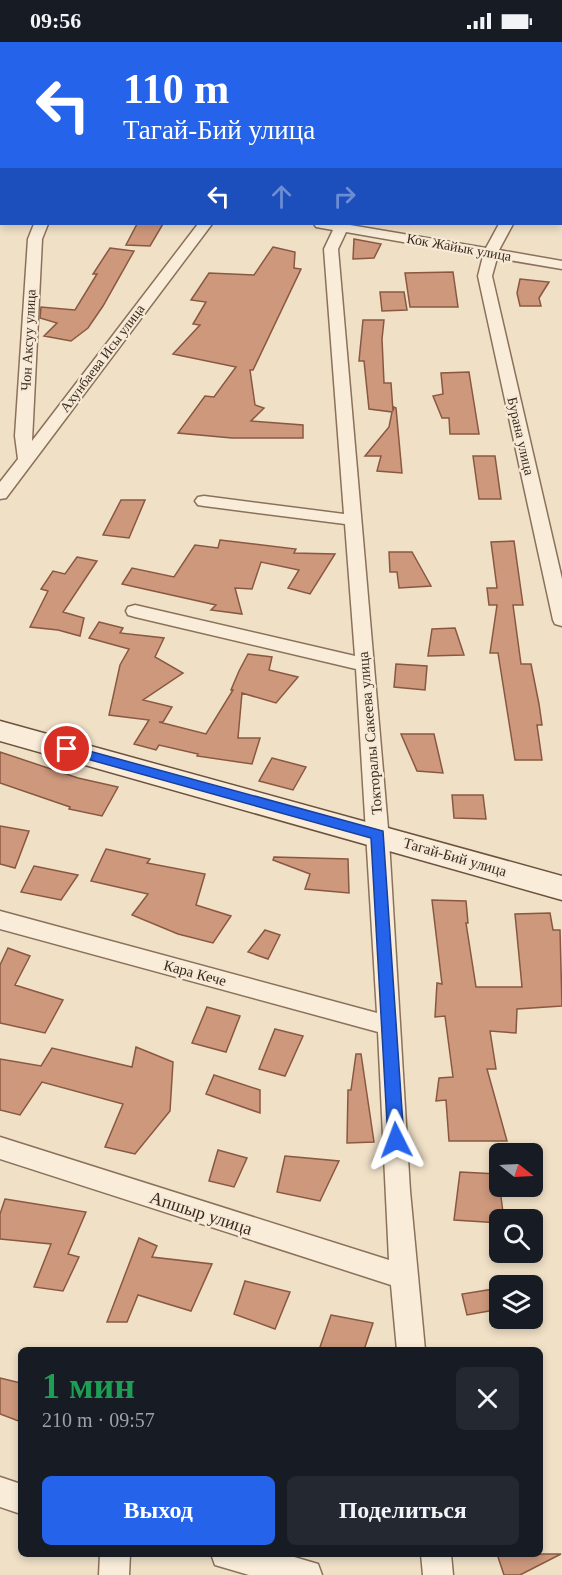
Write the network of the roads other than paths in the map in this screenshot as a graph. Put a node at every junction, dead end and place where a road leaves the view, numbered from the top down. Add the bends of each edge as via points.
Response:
1 (40, 225) edge
2 (204, 225) edge
3 (505, 225) edge
4 (346, 226) edge
5 (491, 252) junction
6 (562, 265) edge
7 (26, 458) junction
8 (0, 494) edge
9 (204, 501) dead end
10 (352, 520) junction
11 (135, 612) dead end
12 (562, 620) edge
13 (364, 664) junction
14 (0, 731) edge
15 (378, 834) junction
16 (562, 888) edge
17 (0, 920) edge
18 (390, 1026) junction
19 (0, 1148) edge
20 (403, 1277) junction
21 (411, 1347) edge
22 (0, 1492) edge
23 (18, 1498) edge
24 (115, 1557) edge
25 (238, 1557) edge
26 (436, 1557) edge
27 (114, 1575) edge
28 (307, 1575) edge
29 (438, 1575) edge

1 - 7 street, Чон Аксуу улица via 34,238 22,436
2 - 7 street, Ахунбаева Исы улица
3 - 5 street, Бурана улица
4 - 5 street, Кок Жайык улица
4 - 10 street, Токторалы Сакеева улица via 331,249
5 - 6 street, Кок Жайык улица
5 - 12 street, Бурана улица via 485,276
7 - 8 street, Ахунбаева Исы улица
9 - 10 street
10 - 13 street, Токторалы Сакеева улица
11 - 13 street
13 - 15 street, Токторалы Сакеева улица
14 - 15 street, Тагай-Бий улица
15 - 16 street, Тагай-Бий улица
15 - 18 street, Токторалы Сакеева улица
17 - 18 street, Кара Кече
18 - 20 street, Токторалы Сакеева улица
19 - 20 street, Апшыр улица
20 - 21 street, Токторалы Сакеева улица
22 - 23 street
24 - 27 street
25 - 28 street
26 - 29 street

